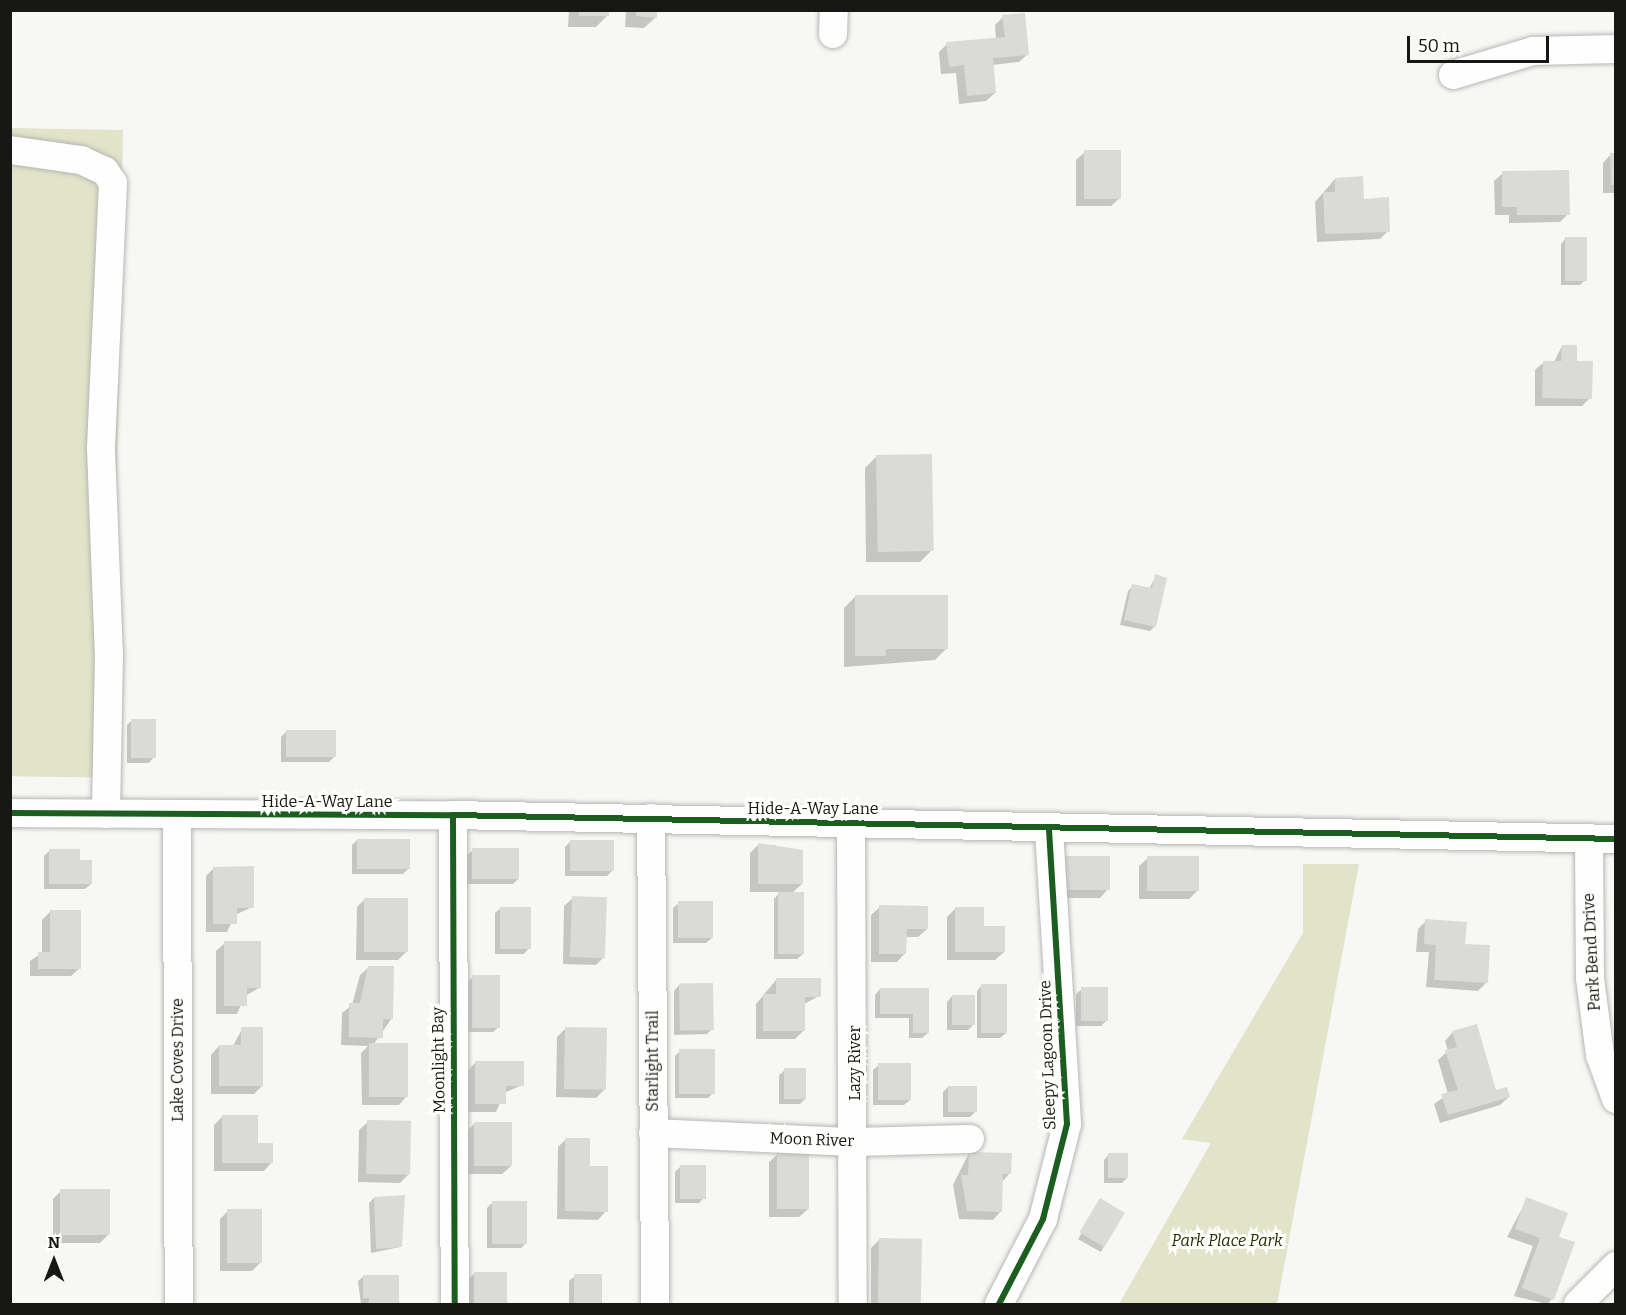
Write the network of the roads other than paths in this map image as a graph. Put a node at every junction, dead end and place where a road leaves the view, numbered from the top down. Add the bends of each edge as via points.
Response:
1 (1616, 49) edge
2 (1453, 75) dead end
3 (10, 150) edge
4 (10, 813) edge
5 (106, 814) junction
6 (177, 815) junction
7 (453, 815) junction
8 (651, 818) junction
9 (851, 821) junction
10 (1049, 828) junction
11 (1602, 838) edge
12 (1616, 1100) edge
13 (653, 1132) junction
14 (970, 1139) dead end
15 (854, 1142) junction
16 (1616, 1266) edge
17 (179, 1305) edge
18 (455, 1305) edge
19 (655, 1305) edge
20 (853, 1305) edge
21 (999, 1305) edge
22 (1578, 1305) edge

1 - 2 street via 1533,51
3 - 5 street via 81,160 105,171 113,183 101,449 109,655
4 - 5 street, Hide-A-Way Lane
5 - 6 street, Hide-A-Way Lane
6 - 7 street, Hide-A-Way Lane
6 - 17 street, Lake Coves Drive
7 - 8 street, Hide-A-Way Lane
7 - 18 street, Moonlight Bay
8 - 9 street, Hide-A-Way Lane
8 - 13 street, Starlight Trail
9 - 10 street, Hide-A-Way Lane
9 - 15 street, Lazy River
10 - 11 street, Hide-A-Way Lane
10 - 21 street, Sleepy Lagoon Drive via 1066,1130 1043,1219
11 - 12 street, Park Bend Drive via 1590,978 1600,1055
13 - 15 street, Moon River
13 - 19 street, Starlight Trail
14 - 15 street, Moon River
15 - 20 street, Lazy River
16 - 22 street

